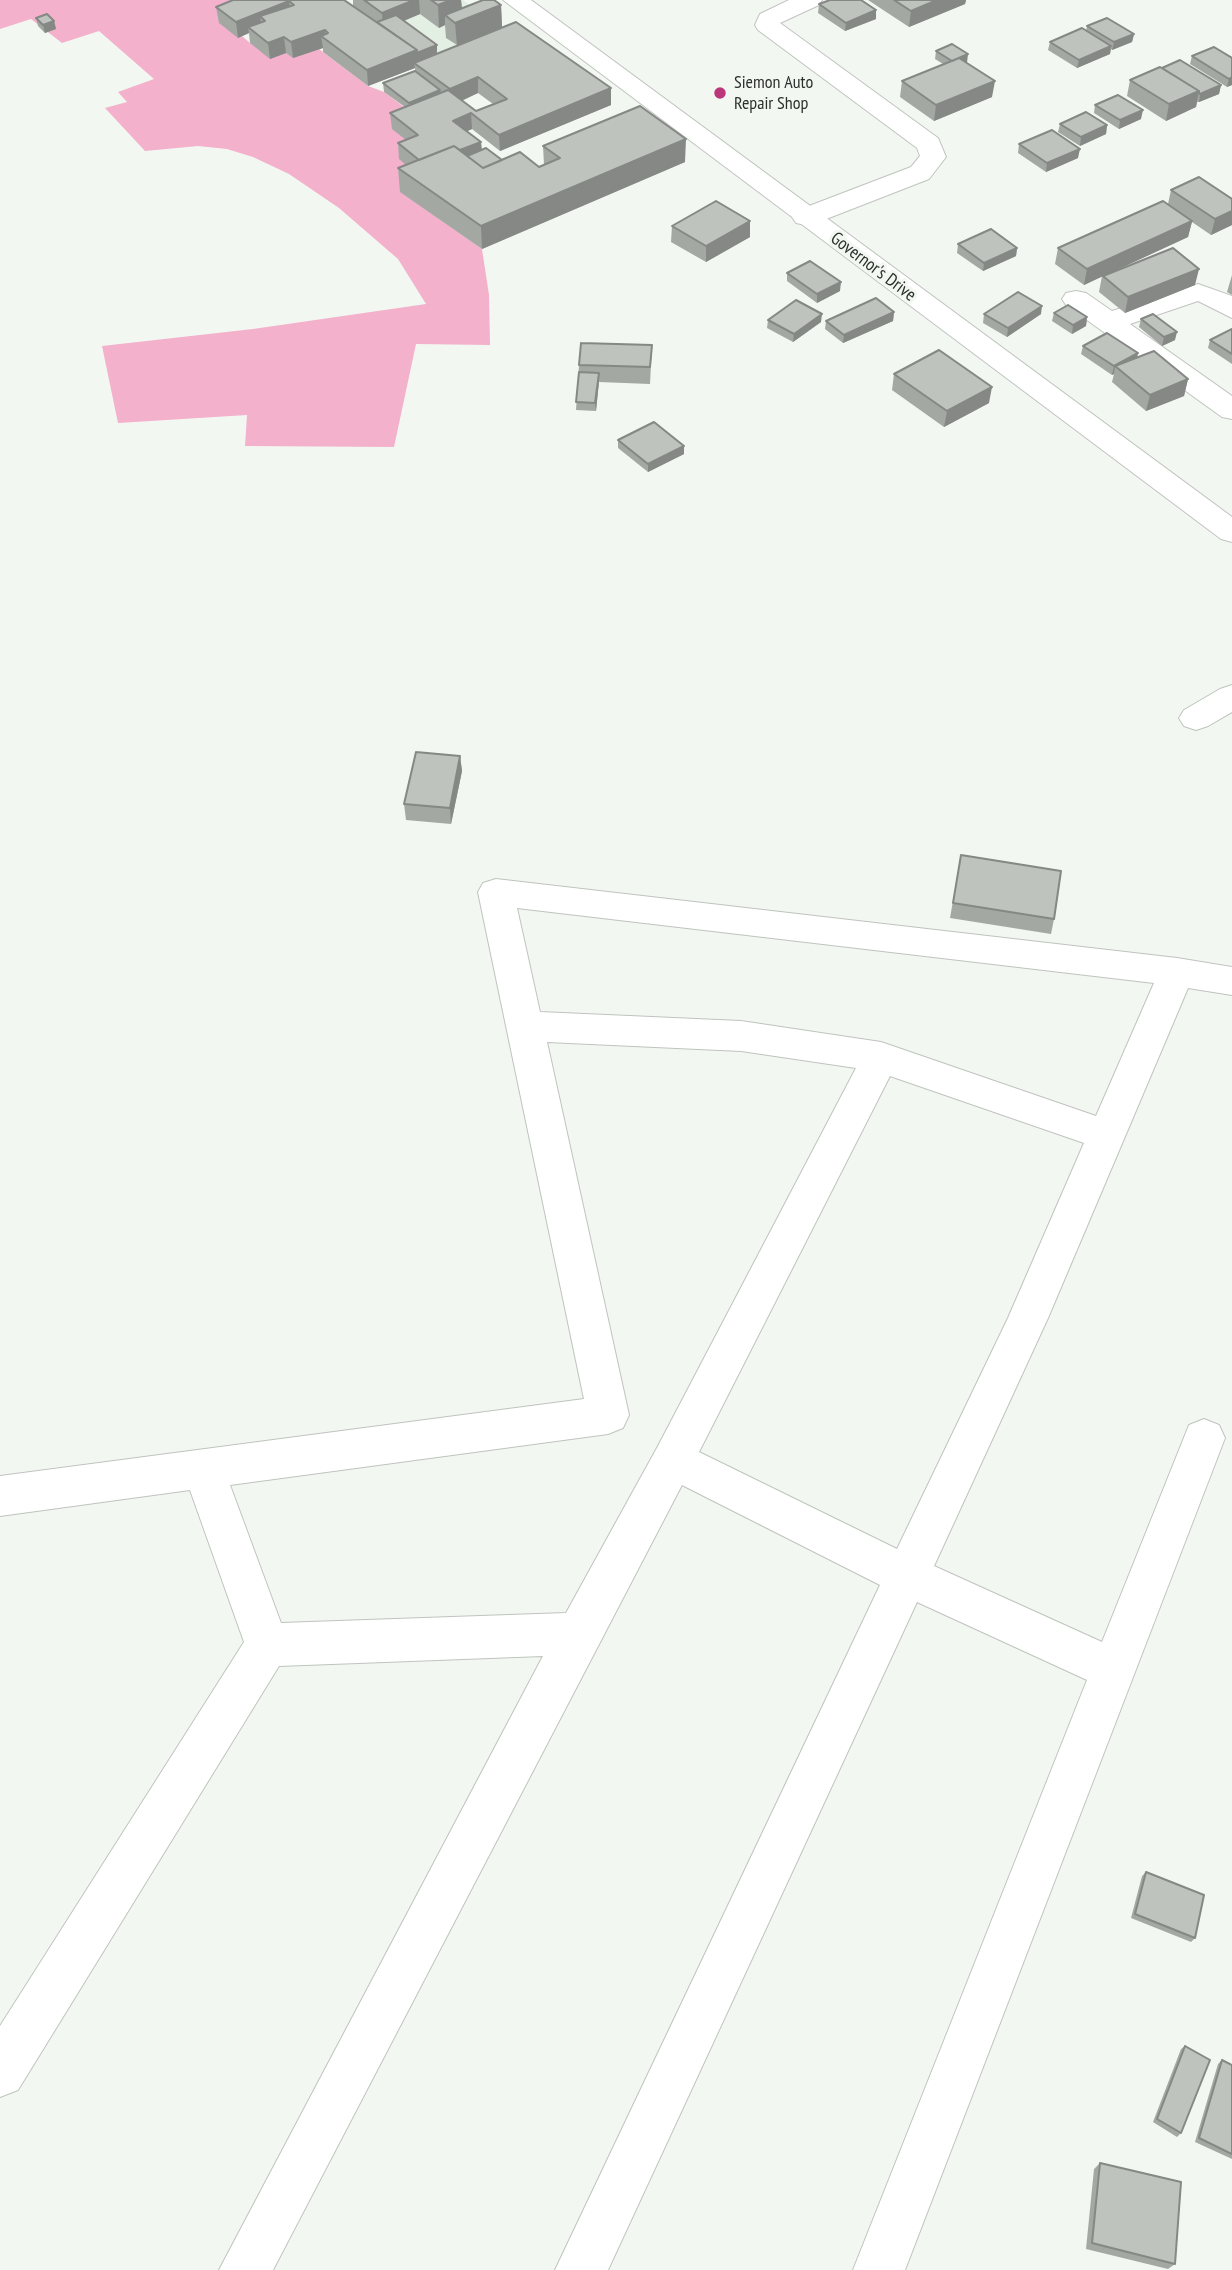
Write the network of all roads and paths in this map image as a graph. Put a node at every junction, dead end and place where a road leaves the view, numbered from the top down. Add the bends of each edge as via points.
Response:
1 (515, 0) edge
2 (810, 0) edge
3 (806, 217) junction
4 (1076, 299) dead end
5 (1232, 309) edge
6 (1109, 322) junction
7 (1232, 410) edge
8 (1232, 532) edge
9 (1232, 697) edge
10 (1196, 718) dead end
11 (1177, 972) junction
12 (1232, 981) edge
13 (524, 1026) junction
14 (881, 1058) junction
15 (1106, 1135) junction
16 (1205, 1438) dead end
17 (673, 1460) junction
18 (203, 1468) junction
19 (0, 1496) edge
20 (907, 1576) junction
21 (579, 1634) junction
22 (267, 1645) junction
23 (1114, 1670) junction
24 (0, 2073) edge
25 (245, 2270) edge
26 (581, 2270) edge
27 (879, 2270) edge

1 - 3 street, Governor's Drive
2 - 3 street via 781,12 766,25 929,144 933,157 920,173
3 - 8 street, Governor's Drive
4 - 6 street
5 - 6 street via 1198,292
6 - 7 street
9 - 10 street
11 - 12 street
11 - 13 street via 496,892
11 - 15 street
13 - 14 street via 741,1036
13 - 18 street via 608,1415
14 - 15 street
14 - 17 street
15 - 20 street via 1028,1318
16 - 23 street
17 - 20 street
17 - 21 street
18 - 19 street
18 - 22 street
20 - 23 street
20 - 26 street
21 - 22 street
21 - 25 street
22 - 24 street
23 - 27 street

